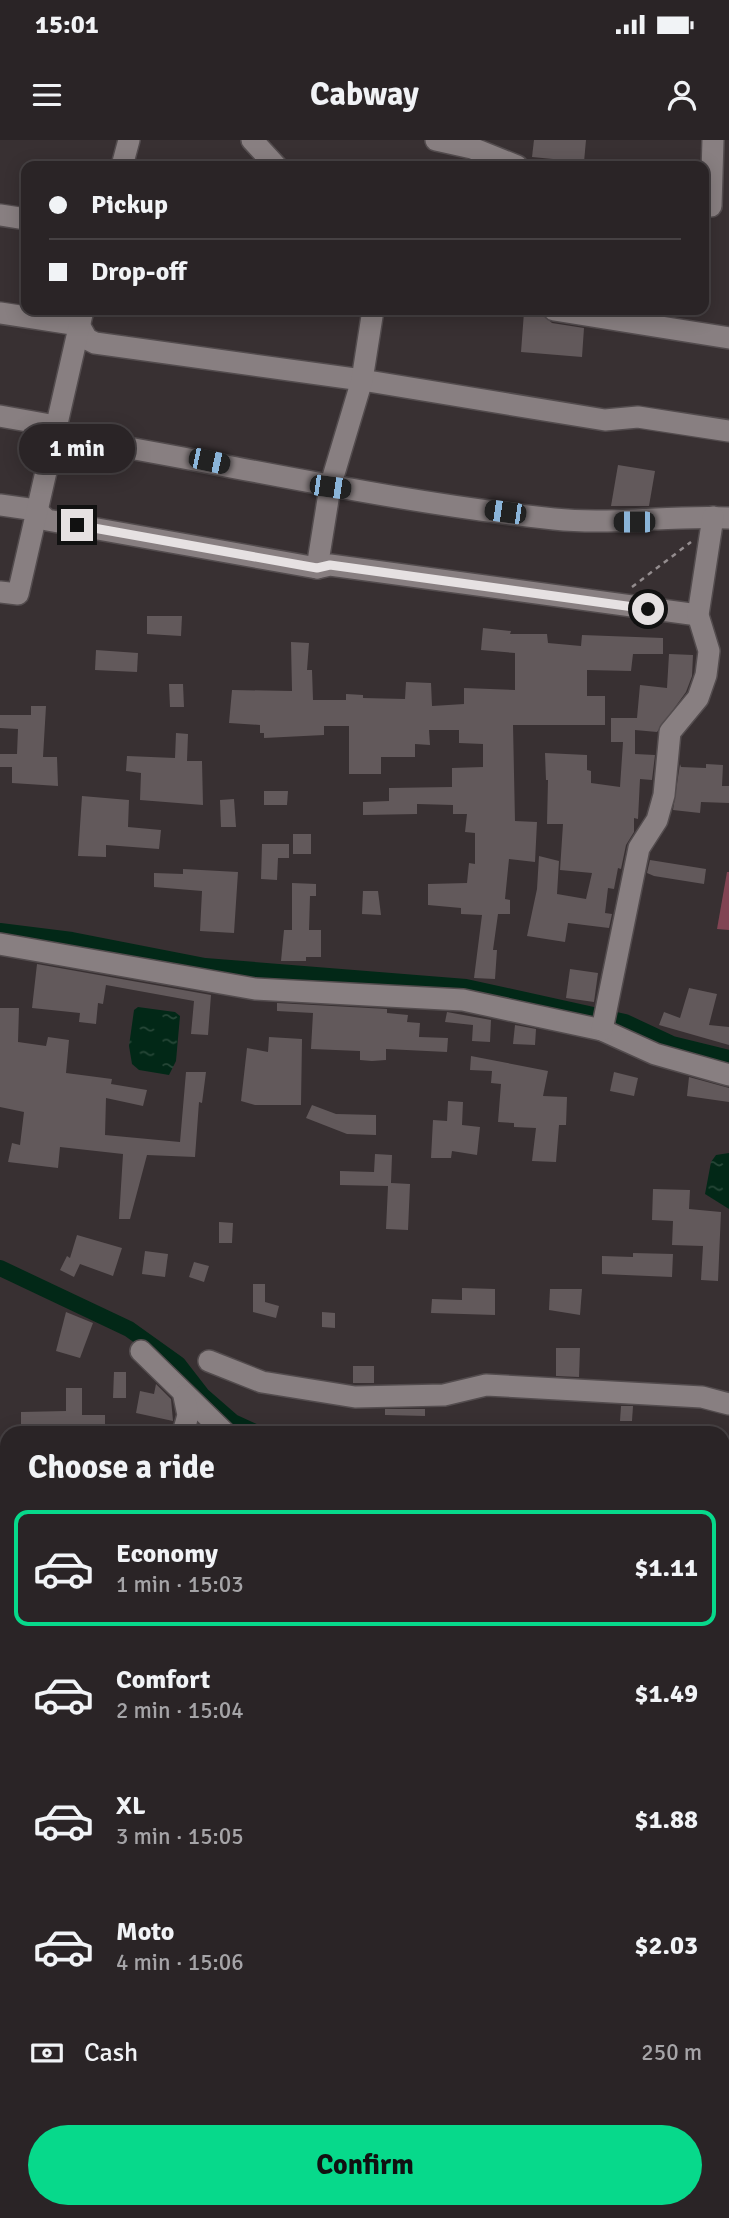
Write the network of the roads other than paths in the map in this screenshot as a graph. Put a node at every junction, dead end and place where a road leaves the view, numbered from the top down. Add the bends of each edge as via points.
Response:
1 (129, 140) edge
2 (252, 140) edge
3 (436, 140) edge
4 (713, 140) edge
5 (123, 161) edge
6 (271, 161) edge
7 (504, 161) edge
8 (715, 206) edge
9 (0, 215) edge
10 (21, 218) edge
11 (0, 313) edge
12 (21, 314) edge
13 (32, 315) edge
14 (372, 315) edge
15 (585, 315) edge
16 (81, 318) edge
17 (729, 338) edge
18 (362, 380) junction
19 (0, 416) edge
20 (57, 426) junction
21 (729, 430) edge
22 (330, 487) junction
23 (0, 505) edge
24 (36, 509) junction
25 (721, 518) edge
26 (317, 568) junction
27 (0, 592) edge
28 (698, 615) junction
29 (0, 944) edge
30 (602, 1030) junction
31 (729, 1075) edge
32 (141, 1351) dead end
33 (209, 1361) dead end
34 (184, 1396) junction
35 (729, 1404) edge
36 (185, 1426) edge
37 (217, 1426) edge

1 - 5 street
2 - 6 street
3 - 7 street
4 - 8 street
9 - 10 street
11 - 12 street
13 - 16 street
14 - 18 street
15 - 17 street
16 - 18 street via 82,334 95,343
16 - 20 street
18 - 21 street via 605,420 638,417
18 - 22 street
19 - 20 street
20 - 22 street via 66,437
20 - 24 street
22 - 25 street via 555,519
22 - 26 street
23 - 24 street
24 - 26 street via 47,520
24 - 27 street via 18,594
25 - 28 street
26 - 28 street via 330,565
28 - 30 street via 709,650 706,675 698,698 670,732 664,795 657,820 639,848
29 - 30 street via 255,989 463,1000
30 - 31 street via 655,1054
32 - 34 street
33 - 35 street via 262,1382 355,1397 444,1395 486,1385 702,1397
34 - 36 street
34 - 37 street

